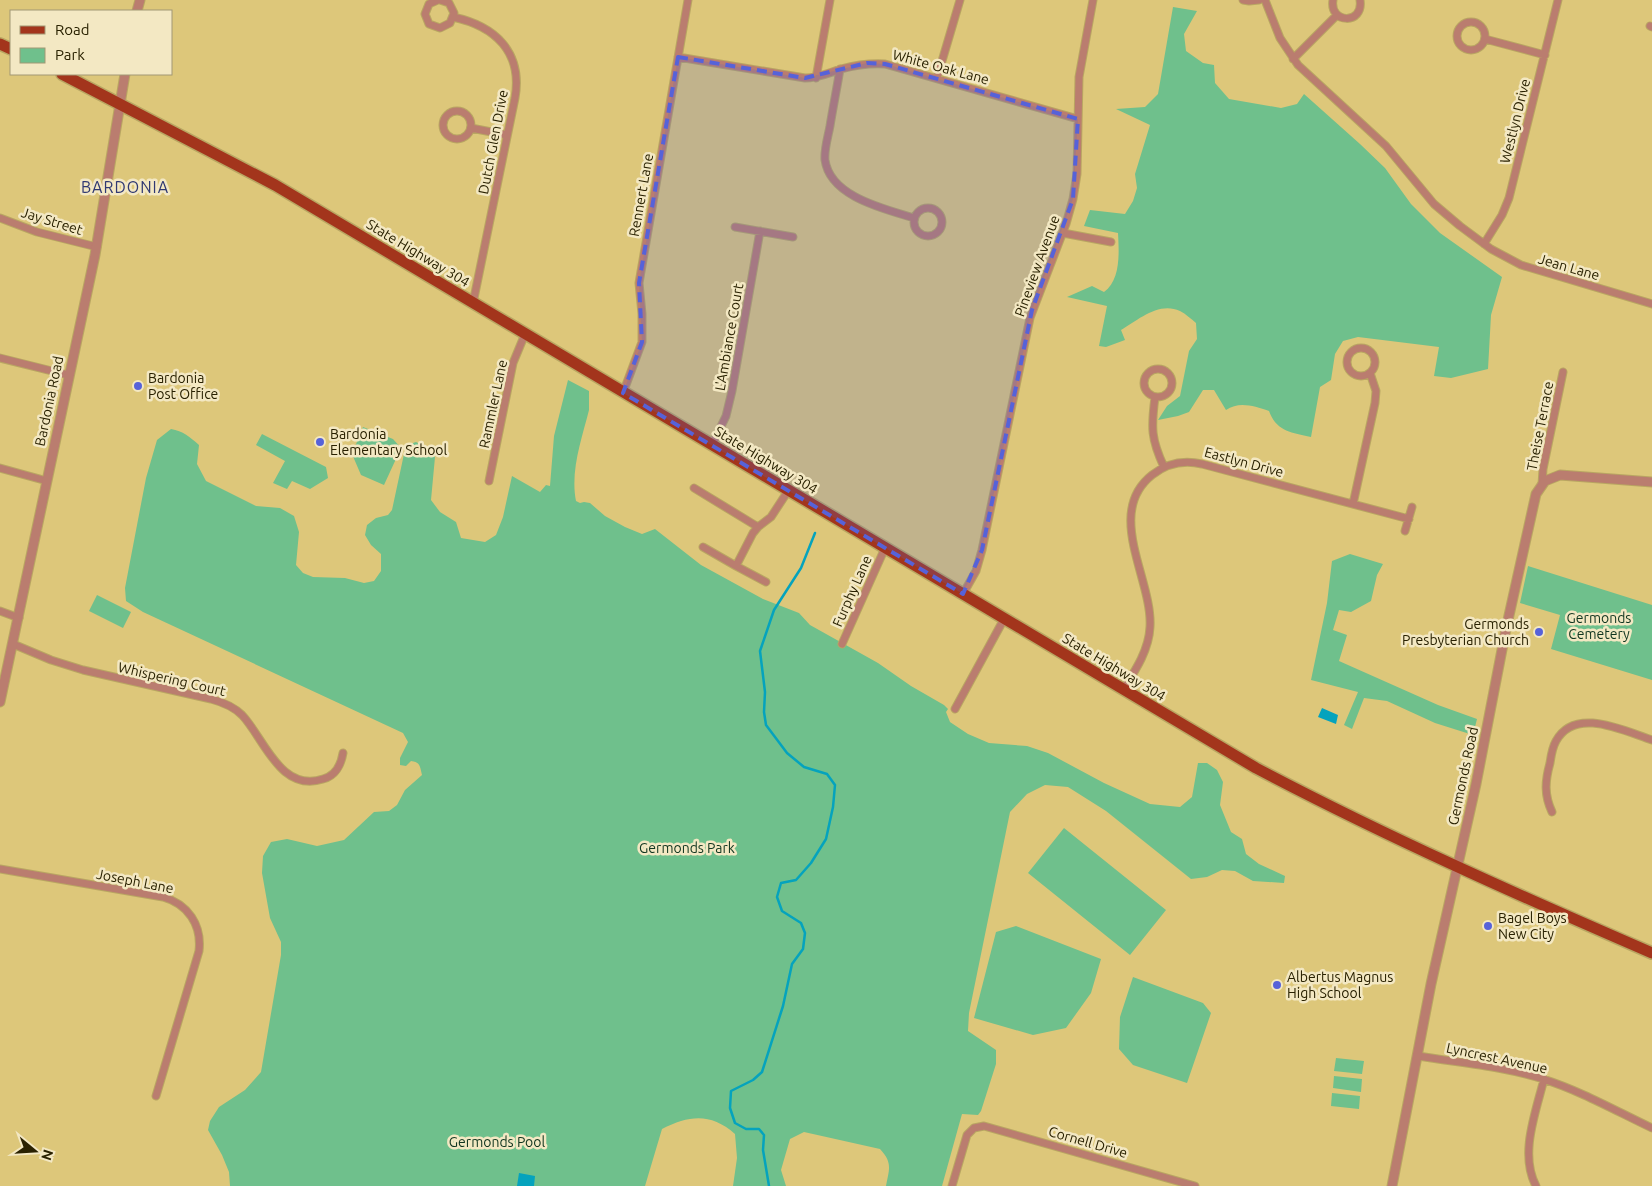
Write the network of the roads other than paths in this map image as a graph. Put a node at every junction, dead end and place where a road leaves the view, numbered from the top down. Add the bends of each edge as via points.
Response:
1 (439, 0) edge
2 (688, 0) edge
3 (830, 0) edge
4 (960, 0) edge
5 (1092, 0) edge
6 (1243, 0) edge
7 (1259, 0) edge
8 (1264, 0) edge
9 (1333, 0) edge
10 (1360, 0) edge
11 (1558, 0) edge
12 (1337, 15) junction
13 (453, 17) junction
14 (1485, 39) junction
15 (1545, 55) junction
16 (678, 57) junction
17 (1293, 59) junction
18 (840, 69) junction
19 (64, 75) edge
20 (125, 75) edge
21 (816, 78) junction
22 (937, 78) junction
23 (120, 104) junction
24 (1078, 119) junction
25 (471, 128) junction
26 (507, 135) junction
27 (0, 218) edge
28 (914, 218) junction
29 (735, 226) dead end
30 (760, 231) junction
31 (1063, 233) junction
32 (794, 237) dead end
33 (1111, 242) dead end
34 (1484, 244) junction
35 (97, 246) junction
36 (473, 303) junction
37 (1652, 304) edge
38 (525, 334) junction
39 (0, 358) edge
40 (1563, 372) dead end
41 (1370, 373) junction
42 (68, 375) junction
43 (623, 393) junction
44 (1156, 397) junction
45 (712, 445) junction
46 (1164, 467) junction
47 (0, 468) edge
48 (489, 481) dead end
49 (47, 482) junction
50 (1652, 482) edge
51 (1542, 484) junction
52 (694, 488) dead end
53 (788, 491) junction
54 (1353, 504) junction
55 (1412, 507) dead end
56 (1408, 519) junction
57 (758, 527) junction
58 (1405, 531) dead end
59 (703, 547) dead end
60 (885, 548) junction
61 (736, 566) junction
62 (766, 582) dead end
63 (963, 594) junction
64 (0, 611) edge
65 (19, 618) junction
66 (1004, 619) junction
67 (13, 644) junction
68 (842, 644) dead end
69 (1123, 690) junction
70 (0, 698) edge
71 (955, 709) dead end
72 (1652, 740) edge
73 (343, 753) dead end
74 (1552, 812) dead end
75 (1458, 866) junction
76 (0, 870) edge
77 (1652, 953) edge
78 (1418, 1056) junction
79 (1544, 1079) junction
80 (156, 1096) dead end
81 (1652, 1128) edge
82 (952, 1186) edge
83 (1195, 1186) edge
84 (1392, 1186) edge
85 (1536, 1186) edge

1 - 13 street via 451,6
1 - 13 street via 427,7 429,24 436,28 444,27
2 - 16 street, Rennert Lane
3 - 21 street
4 - 22 street
5 - 24 street, Pineview Avenue via 1080,70
6 - 7 street
8 - 17 street via 1277,33
9 - 12 street via 1332,6
10 - 12 street via 1361,8 1356,16 1346,19
11 - 15 street, Westlyn Drive
12 - 17 street
13 - 26 street, Dutch Glen Drive via 470,20 487,29 498,37 510,54 516,83
14 - 14 street via 1483,29 1475,22 1463,24 1457,32 1458,42 1467,50 1480,47
14 - 15 street
15 - 34 street, Westlyn Drive via 1509,198
16 - 21 street, White Oak Lane via 798,78
16 - 43 street, Rennert Lane via 639,283 642,342
17 - 34 street via 1386,146 1440,210
18 - 21 street, White Oak Lane
18 - 22 street, White Oak Lane via 867,63 885,64
18 - 28 street via 825,154 828,170 843,188 861,200
19 - 23 main road, State Highway 304
20 - 23 street, Bardonia Road
22 - 24 street, White Oak Lane
23 - 35 street, Bardonia Road
23 - 36 main road, State Highway 304 via 268,181
24 - 31 street, Pineview Avenue via 1076,182
25 - 25 street via 469,118 460,112 447,116 443,125 447,135 454,139 465,137
25 - 26 street
26 - 36 street, Dutch Glen Drive
27 - 35 street, Jay Street via 37,232
28 - 28 street via 915,228 922,235 933,235 941,228 941,217 934,209 923,208
29 - 30 street
30 - 32 street
30 - 45 street, L'Ambiance Court via 731,397 724,422
31 - 33 street
31 - 63 street, Pineview Avenue via 1032,310 982,550 976,571
34 - 37 street, Jean Lane via 1530,269
35 - 42 street, Bardonia Road
36 - 38 main road, State Highway 304
38 - 43 main road, State Highway 304
38 - 48 street, Rammler Lane via 513,364
39 - 42 street
40 - 51 street, Theise Terrace
41 - 41 street via 1375,364 1372,353 1362,348 1351,351 1346,362 1350,372 1359,376
41 - 54 street via 1376,391 1375,403
42 - 49 street, Bardonia Road
43 - 45 main road, State Highway 304
44 - 44 street via 1167,394 1172,384 1169,374 1160,369 1150,371 1144,381 1146,391
44 - 46 street via 1153,437
45 - 53 main road, State Highway 304
46 - 54 street, Eastlyn Drive via 1185,462 1202,464
46 - 69 street, Eastlyn Drive via 1141,487 1131,512 1150,628 1144,652
47 - 49 street
49 - 65 street, Bardonia Road
50 - 51 street via 1563,474
51 - 75 street, Germonds Road via 1535,497 1514,590
52 - 57 street
53 - 57 street via 771,518
53 - 60 main road, State Highway 304
54 - 56 street, Eastlyn Drive
55 - 56 street
56 - 58 street
57 - 61 street
59 - 61 street
60 - 63 main road, State Highway 304
60 - 68 street, Furphy Lane
61 - 62 street
63 - 66 main road, State Highway 304
64 - 65 street
65 - 67 street, Bardonia Road
66 - 69 main road, State Highway 304
66 - 71 street
67 - 70 street, Bardonia Road
67 - 73 street, Whispering Court via 88,672 224,703 246,719 278,766 298,779 316,781 326,778 338,768
69 - 75 main road, State Highway 304 via 1293,788
72 - 74 street via 1597,723 1576,724 1566,729 1553,747 1545,782
75 - 77 main road, State Highway 304
75 - 78 street, Germonds Road via 1436,958
76 - 80 street, Joseph Lane via 163,898 179,903 191,915 199,933 199,950
78 - 79 street, Lyncrest Avenue
78 - 84 street, Germonds Road
79 - 81 street, Lyncrest Avenue
79 - 85 street via 1529,1144 1528,1164
82 - 83 street, Cornell Drive via 967,1135 974,1128 988,1126

